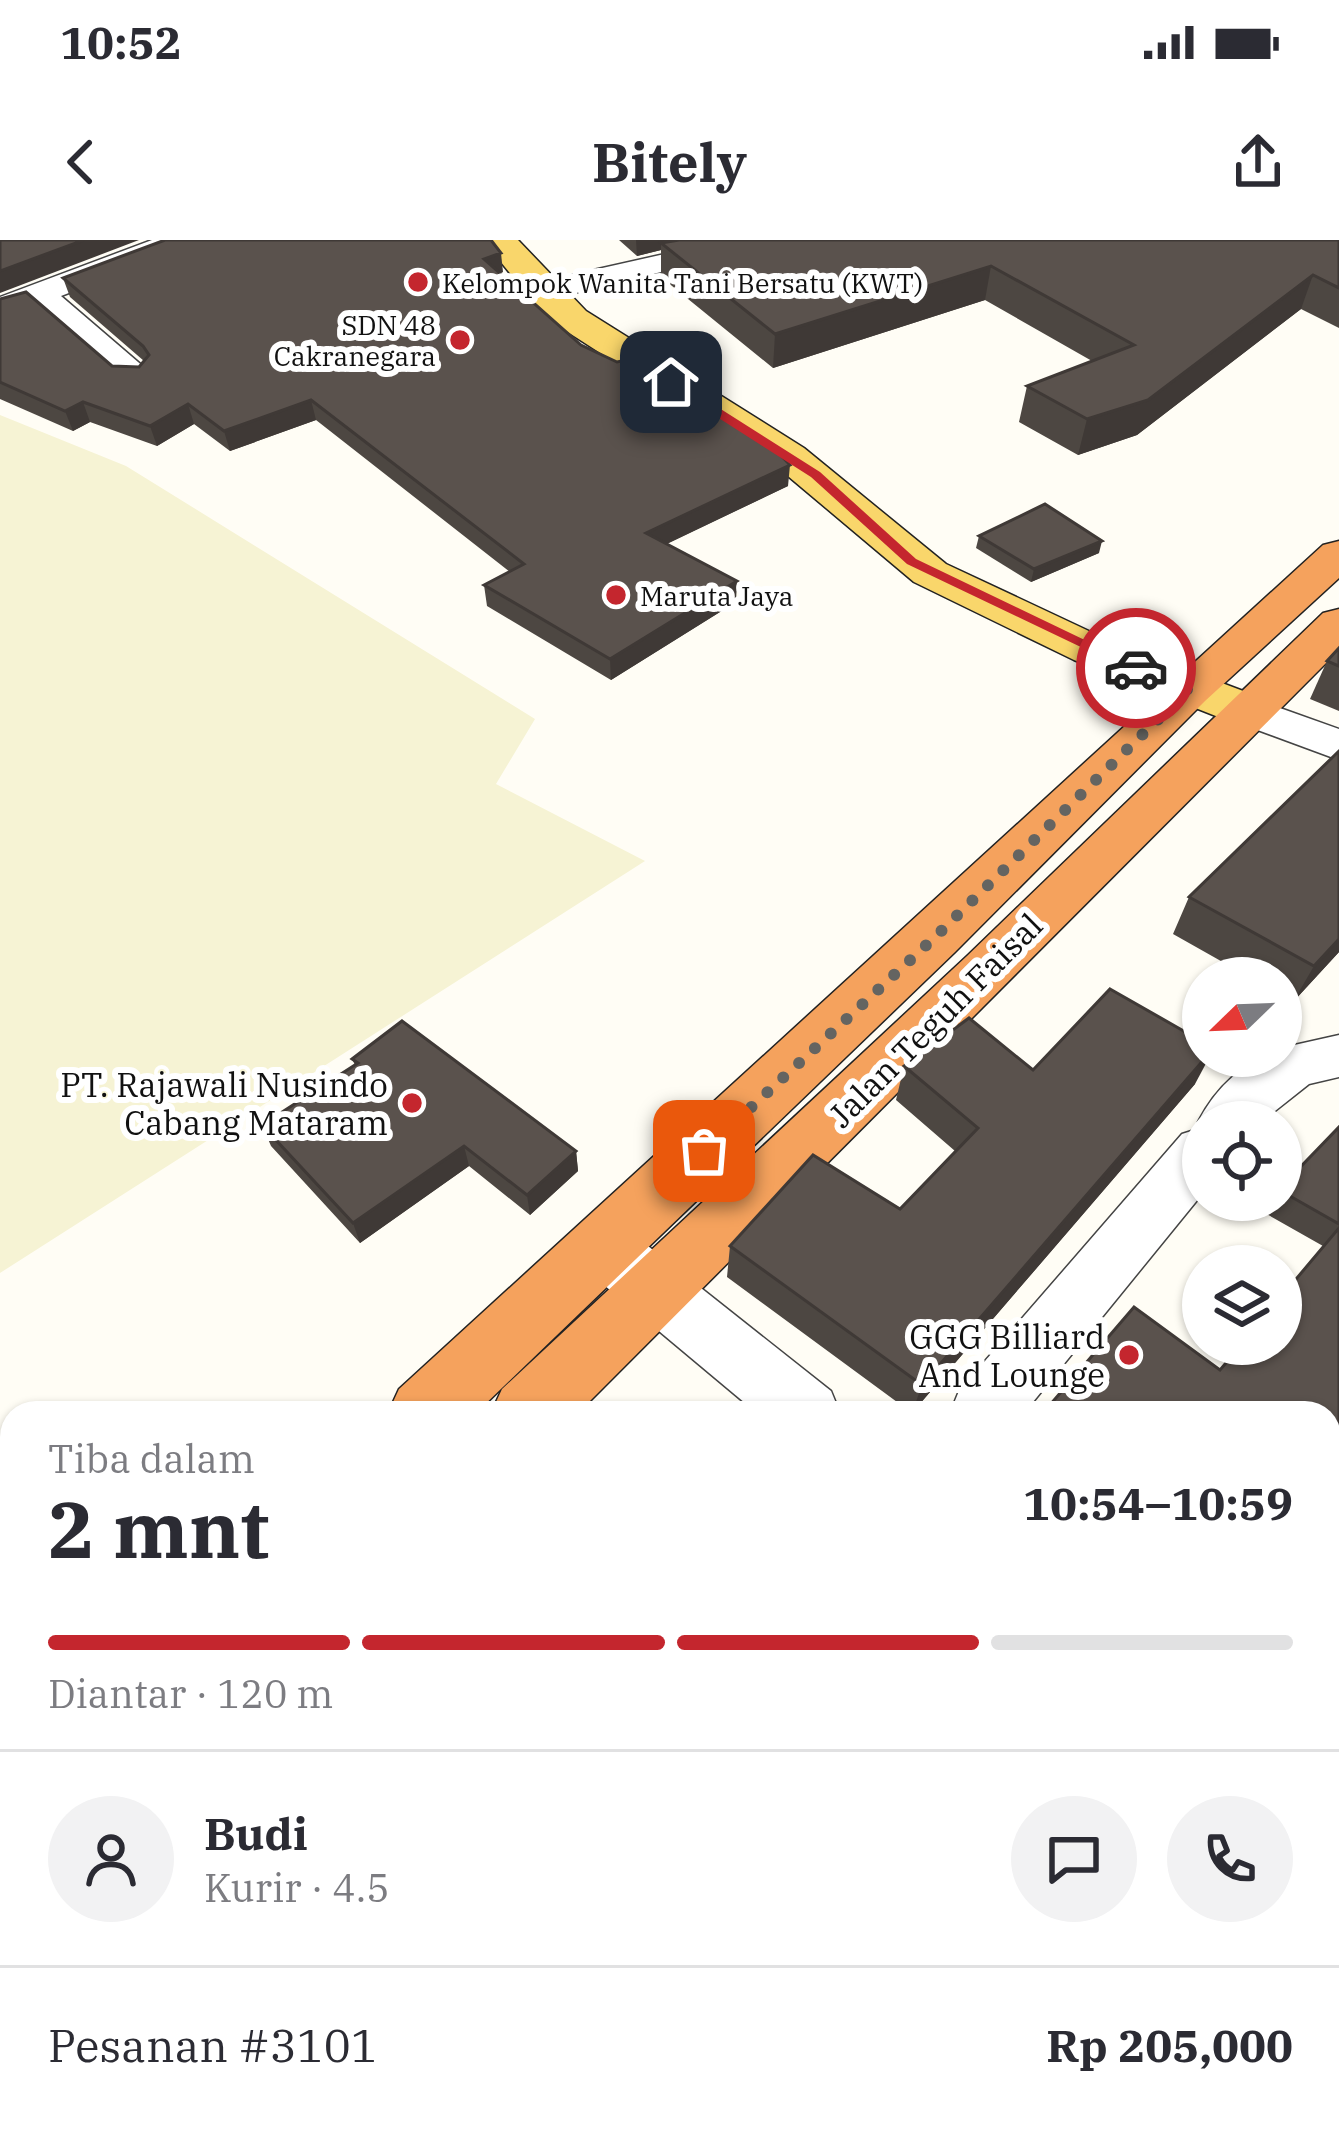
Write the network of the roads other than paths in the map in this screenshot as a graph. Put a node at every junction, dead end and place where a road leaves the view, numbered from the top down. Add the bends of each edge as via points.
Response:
1 (180, 240) edge
2 (500, 240) edge
3 (782, 240) edge
4 (542, 291) junction
5 (40, 295) junction
6 (0, 308) edge
7 (133, 375) edge
8 (1339, 554) edge
9 (1339, 623) edge
10 (1188, 690) junction
11 (1249, 711) junction
12 (1339, 745) edge
13 (979, 935) junction
14 (807, 1056) junction
15 (1339, 1056) edge
16 (861, 1094) junction
17 (1245, 1101) edge
18 (1182, 1176) edge
19 (602, 1246) junction
20 (660, 1289) junction
21 (437, 1401) edge
22 (541, 1401) edge
23 (793, 1401) edge
24 (993, 1401) edge

1 - 5 street
2 - 4 main road
3 - 4 street
4 - 10 main road via 592,332 815,475 911,562
5 - 6 street
5 - 7 street
8 - 10 highway, Jalan Teguh Faisal
9 - 11 highway, Jalan Teguh Faisal
10 - 11 main road
10 - 13 highway, Jalan Teguh Faisal
11 - 12 street
11 - 13 highway, Jalan Teguh Faisal
13 - 14 highway, Jalan Teguh Faisal
13 - 16 highway, Jalan Teguh Faisal
14 - 16 highway
14 - 19 highway, Jalan Teguh Faisal
15 - 17 street via 1283,1069
16 - 20 highway, Jalan Teguh Faisal
18 - 24 street
19 - 20 street
19 - 21 highway, Jalan Teguh Faisal
20 - 22 highway, Jalan Teguh Faisal
20 - 23 street

